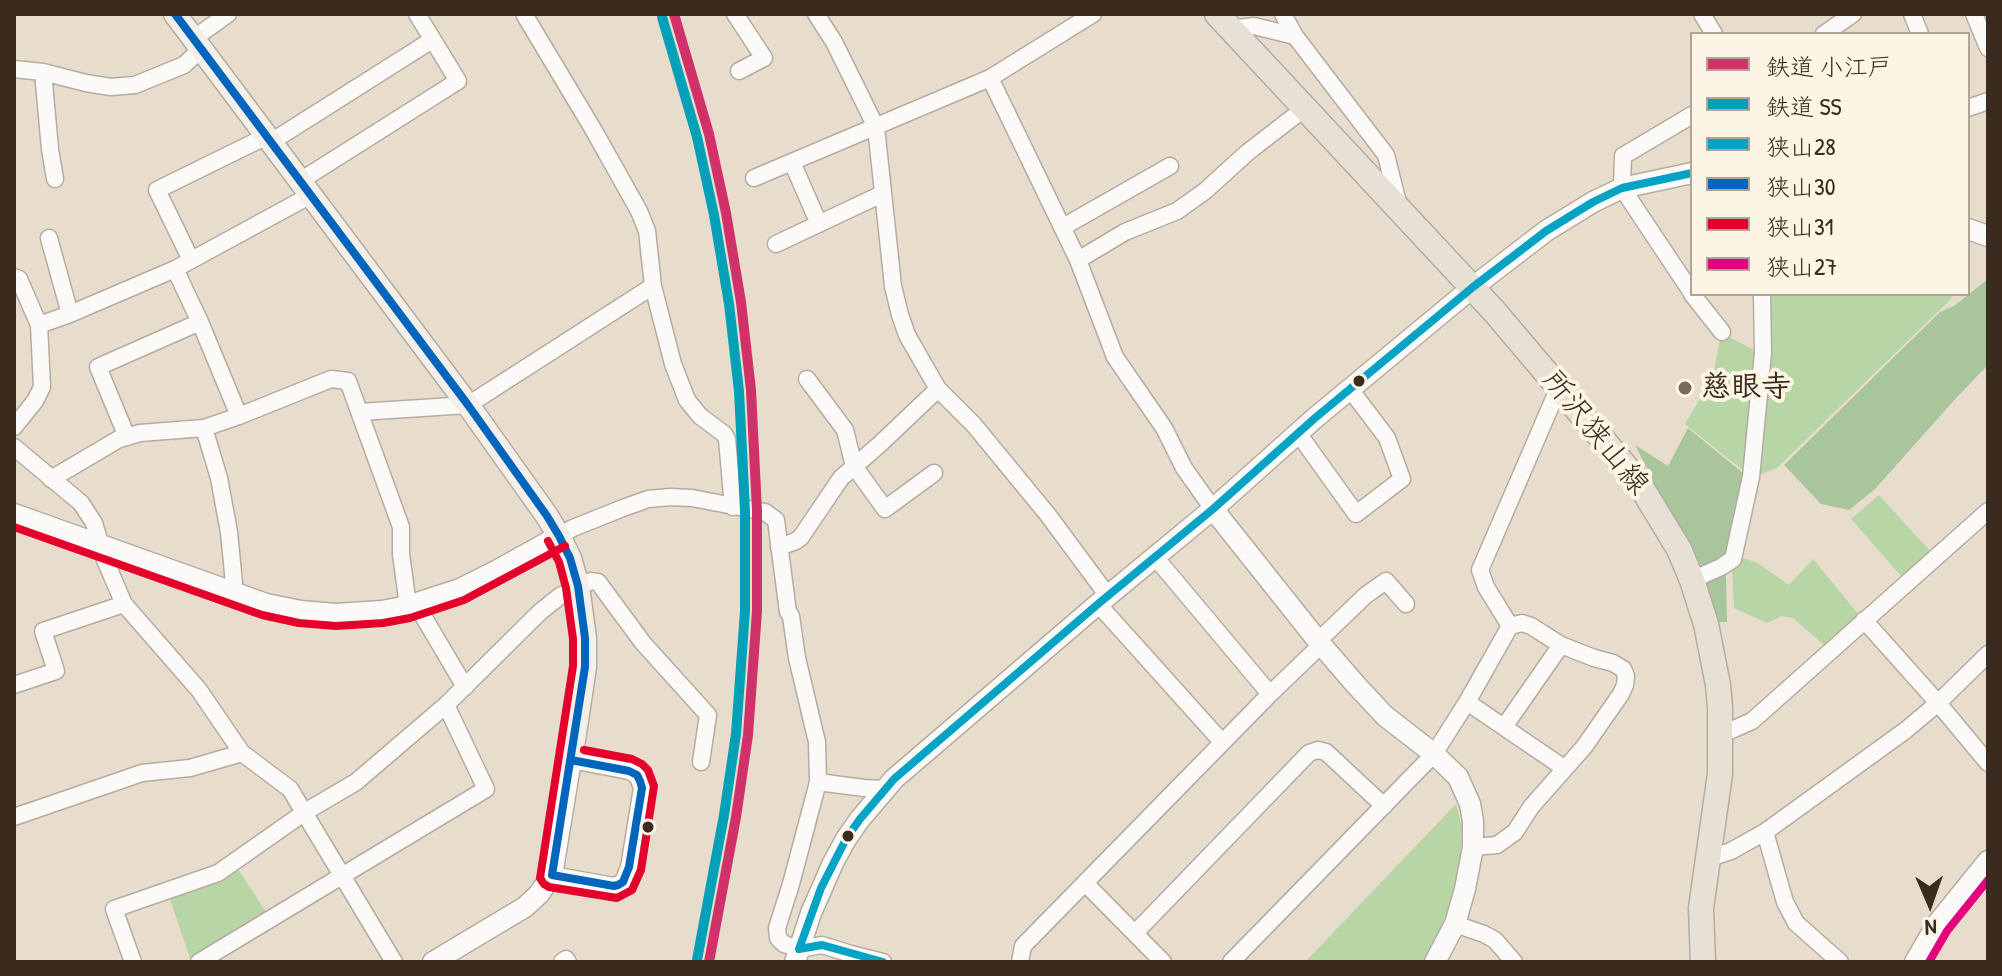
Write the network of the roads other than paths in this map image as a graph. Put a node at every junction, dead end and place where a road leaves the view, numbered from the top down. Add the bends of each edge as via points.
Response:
1 (175, 14) edge
2 (228, 14) edge
3 (417, 14) edge
4 (524, 14) edge
5 (735, 14) edge
6 (816, 14) edge
7 (1093, 14) edge
8 (1283, 14) edge
9 (1702, 14) edge
10 (1974, 14) edge
11 (1224, 21) edge
12 (1851, 22) edge
13 (1713, 32) edge
14 (1828, 32) edge
15 (1295, 36) junction
16 (432, 40) junction
17 (197, 44) junction
18 (1988, 48) edge
19 (14, 69) edge
20 (739, 71) dead end
21 (43, 72) junction
22 (990, 78) junction
23 (1305, 108) junction
24 (1690, 116) edge
25 (876, 127) junction
26 (269, 139) junction
27 (792, 162) junction
28 (1170, 166) dead end
29 (1690, 173) edge
30 (754, 178) dead end
31 (55, 179) dead end
32 (306, 188) junction
33 (1622, 188) junction
34 (882, 194) junction
35 (1399, 208) junction
36 (819, 224) junction
37 (1063, 227) junction
38 (49, 238) dead end
39 (776, 244) dead end
40 (191, 260) junction
41 (1078, 260) junction
42 (175, 269) junction
43 (14, 277) edge
44 (653, 286) junction
45 (1473, 287) junction
46 (1690, 291) edge
47 (1694, 296) edge
48 (1762, 296) edge
49 (70, 314) junction
50 (200, 322) junction
51 (39, 325) junction
52 (1722, 332) dead end
53 (807, 379) dead end
54 (1559, 387) junction
55 (938, 389) junction
56 (1350, 389) junction
57 (468, 405) junction
58 (360, 412) junction
59 (239, 416) junction
60 (14, 427) edge
61 (204, 428) junction
62 (1298, 433) junction
63 (127, 437) junction
64 (14, 447) edge
65 (854, 466) junction
66 (934, 473) dead end
67 (51, 479) junction
68 (733, 507) junction
69 (1213, 509) junction
70 (1988, 511) edge
71 (14, 514) edge
72 (559, 536) junction
73 (101, 547) junction
74 (779, 547) junction
75 (1155, 557) junction
76 (1692, 580) junction
77 (578, 586) junction
78 (235, 594) junction
79 (1103, 600) junction
80 (124, 604) junction
81 (1406, 604) dead end
82 (412, 605) junction
83 (1864, 620) junction
84 (1510, 626) junction
85 (1320, 643) junction
86 (1561, 645) junction
87 (1988, 654) edge
88 (14, 685) edge
89 (465, 687) junction
90 (1270, 694) junction
91 (1467, 702) junction
92 (1938, 703) junction
93 (446, 705) junction
94 (1504, 727) junction
95 (1721, 733) junction
96 (1222, 742) junction
97 (242, 753) junction
98 (1434, 754) junction
99 (571, 760) junction
100 (701, 762) dead end
101 (1988, 763) edge
102 (1564, 768) junction
103 (818, 782) junction
104 (885, 789) junction
105 (1384, 806) junction
106 (305, 812) junction
107 (14, 817) edge
108 (1765, 832) junction
109 (1473, 847) junction
110 (1707, 859) junction
111 (1988, 861) edge
112 (552, 875) junction
113 (343, 876) junction
114 (1085, 883) junction
115 (810, 915) junction
116 (1455, 924) junction
117 (1135, 933) junction
118 (822, 945) junction
119 (801, 958) edge
120 (133, 962) edge
121 (199, 962) edge
122 (394, 962) edge
123 (433, 962) edge
124 (883, 962) edge
125 (1020, 962) edge
126 (1163, 962) edge
127 (1231, 962) edge
128 (1435, 962) edge
129 (1514, 962) edge
130 (1703, 962) edge
131 (1840, 962) edge
132 (1915, 962) edge

1 - 17 main road
2 - 17 street
3 - 16 street
4 - 44 street via 639,211 647,231
5 - 20 street via 764,58
6 - 25 street
7 - 22 street
8 - 15 street
9 - 13 street
10 - 18 street
11 - 15 street
11 - 23 main road, 所沢狭山線
12 - 14 street
15 - 35 street via 1386,155
16 - 26 street
16 - 32 street via 458,81
17 - 21 street via 184,65 135,85 111,87
17 - 26 main road
19 - 21 street
21 - 31 street
22 - 25 street
22 - 37 street
23 - 35 main road, 所沢狭山線
23 - 41 street via 1177,211 1125,232
24 - 33 street via 1623,156
25 - 27 street
25 - 34 street
26 - 32 main road
26 - 40 street via 157,190
27 - 30 street
27 - 36 street
28 - 37 street
29 - 33 street
32 - 40 street
32 - 57 main road
33 - 45 street via 1569,215
33 - 46 street
34 - 36 street
34 - 55 street via 900,315
35 - 45 main road, 所沢狭山線
36 - 39 street
37 - 41 street
38 - 49 street
40 - 42 street
41 - 69 street via 1115,357
42 - 49 street
42 - 50 street
43 - 51 street
44 - 57 street
44 - 68 street via 687,400 727,439
45 - 54 main road, 所沢狭山線
45 - 56 street
47 - 52 street
48 - 76 street via 1763,353 1751,477 1733,559
49 - 51 street
50 - 59 street
50 - 63 street via 98,367
51 - 60 street via 42,387
53 - 65 street via 845,430
54 - 76 main road, 所沢狭山線 via 1637,480
54 - 84 street via 1480,570
55 - 65 street
55 - 79 street via 1048,515
56 - 62 street
56 - 62 street via 1387,438 1402,479 1356,514
57 - 58 street
57 - 72 main road
58 - 59 street via 348,381 331,379
58 - 82 street via 401,527
59 - 61 street
61 - 63 street
61 - 78 street via 219,478
62 - 69 street
63 - 67 street
64 - 67 street
65 - 66 street via 885,509
65 - 74 street via 801,537
67 - 73 street via 81,503
68 - 72 street via 692,498 648,499
68 - 74 street via 765,512 776,520
69 - 75 street
69 - 85 street
70 - 83 street
71 - 73 street
72 - 77 main road
72 - 82 street via 460,589
73 - 78 street
73 - 80 street
74 - 103 street via 817,742
75 - 79 street
75 - 90 street
76 - 95 main road, 所沢狭山線 via 1713,656
77 - 89 street via 540,612
77 - 99 main road via 585,667
77 - 100 street via 598,582 643,643 708,715
78 - 82 street via 324,613
79 - 96 street
79 - 104 street
80 - 88 street via 43,631 56,671
80 - 97 street via 199,690
81 - 85 street via 1386,581
82 - 89 street
83 - 92 street
83 - 95 street via 1752,721
84 - 86 street via 1531,626
84 - 91 street
85 - 90 street
85 - 98 street via 1385,716
86 - 94 street
86 - 102 street via 1613,663 1626,676 1621,694
87 - 92 street
89 - 93 street
90 - 96 street
91 - 94 street
91 - 98 street
92 - 101 street
92 - 108 street
93 - 106 street via 356,782
93 - 113 street via 486,789
94 - 102 street
95 - 110 main road, 所沢狭山線
96 - 114 street
97 - 106 street via 290,789
97 - 107 street via 190,768 142,773
98 - 105 street
98 - 109 street via 1458,777 1470,804
99 - 112 street
99 - 112 street via 637,775 642,788 629,867 623,882 614,886
102 - 109 street via 1508,838 1497,845
103 - 104 street
103 - 119 street via 777,928 778,938
104 - 115 street via 846,839
105 - 117 street via 1326,752 1309,753
105 - 127 street
106 - 113 street
106 - 120 street via 218,873 114,909
108 - 110 street
108 - 131 street via 1796,923
109 - 116 street
110 - 130 main road, 所沢狭山線 via 1701,908
111 - 132 street via 1937,924
112 - 123 street via 525,907
113 - 121 street
113 - 122 street
114 - 117 street
114 - 125 street via 1023,946
115 - 118 street
115 - 119 street
116 - 128 street
116 - 129 street via 1495,940
117 - 126 street
118 - 119 street
118 - 124 street

